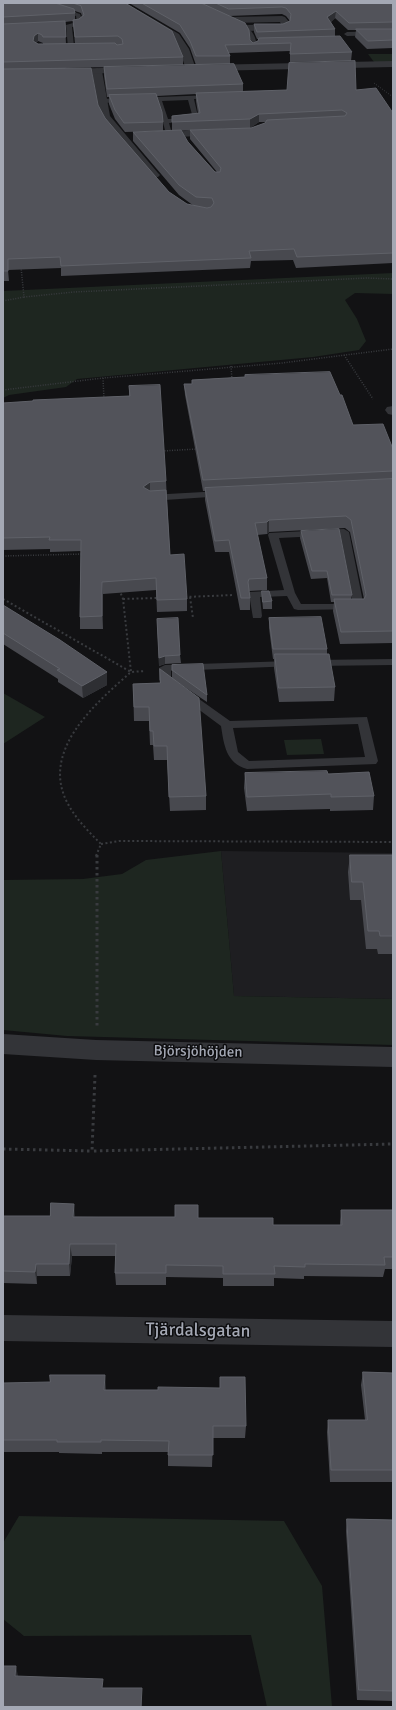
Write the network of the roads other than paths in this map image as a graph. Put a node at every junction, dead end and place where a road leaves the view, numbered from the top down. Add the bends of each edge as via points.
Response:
1 (44, 3) edge
2 (120, 3) edge
3 (227, 19) joint
4 (61, 25) edge
5 (69, 25) junction
6 (247, 28) junction
7 (393, 33) edge
8 (347, 34) edge
9 (262, 43) edge
10 (64, 48) edge
11 (71, 48) junction
12 (87, 48) edge
13 (393, 64) edge
14 (144, 70) edge
15 (97, 72) junction
16 (3, 74) edge
17 (220, 97) edge
18 (191, 98) junction
19 (159, 99) junction
20 (101, 101) junction
21 (167, 121) junction
22 (228, 132) edge
23 (168, 135) junction
24 (121, 137) junction
25 (160, 181) edge
26 (232, 494) edge
27 (150, 498) edge
28 (290, 593) junction
29 (257, 616) dead end
30 (393, 662) edge
31 (227, 726) junction
32 (3, 1044) edge
33 (393, 1057) edge
34 (3, 1328) edge
35 (393, 1334) edge

1 - 5 lane via 76,14 80,22
2 - 13 street via 176,36 184,49 187,69
3 - 6 lane
3 - 6 street via 282,19 286,23 282,27
4 - 5 lane
5 - 11 lane
6 - 9 lane via 254,45
7 - 8 lane
10 - 11 lane
11 - 12 lane
14 - 15 street
15 - 16 street
15 - 20 street
17 - 18 lane
18 - 19 lane
18 - 21 lane via 197,120
19 - 20 lane
19 - 21 lane
20 - 24 street via 106,117
21 - 23 lane
22 - 23 street
23 - 24 street
24 - 25 street
26 - 27 lane
28 - 28 lane via 298,607 359,607 344,532 273,535
28 - 29 lane via 254,594
30 - 31 lane via 165,668 166,680
31 - 31 lane via 231,753 247,765 372,761 362,720
32 - 33 street, Björsjöhöjden via 96,1050
34 - 35 street, Tjärdalsgatan

